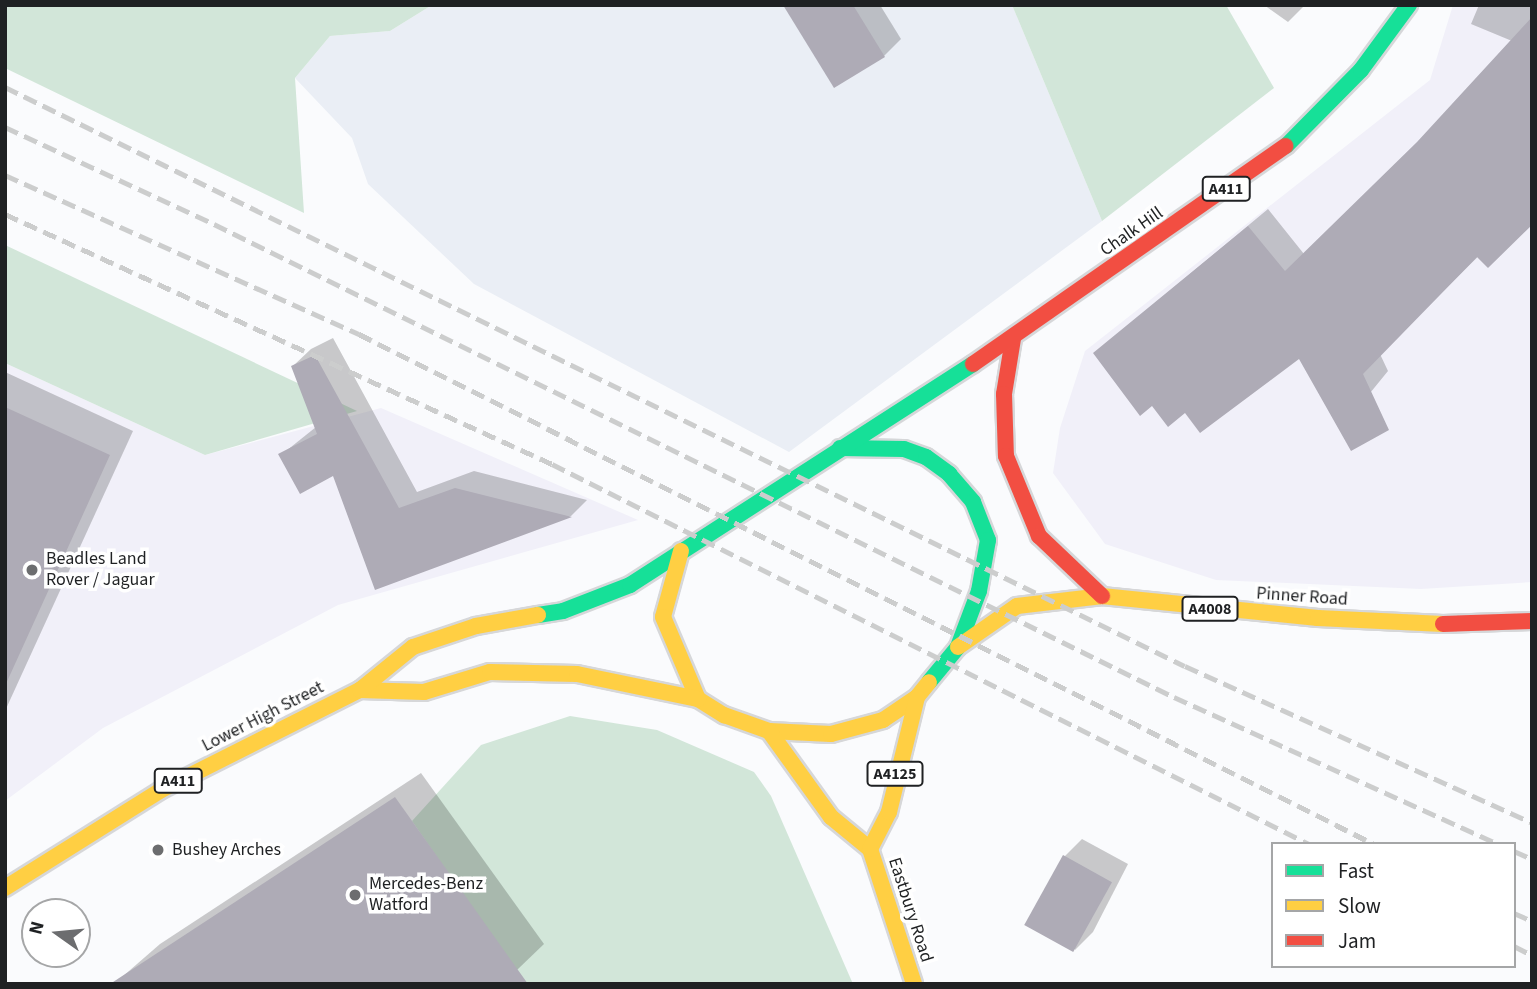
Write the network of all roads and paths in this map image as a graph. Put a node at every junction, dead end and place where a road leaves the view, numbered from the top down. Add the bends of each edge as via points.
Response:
1 (1409, 5) edge
2 (1013, 339) junction
3 (840, 448) junction
4 (681, 551) junction
5 (1102, 596) junction
6 (1532, 621) edge
7 (958, 647) junction
8 (360, 690) junction
9 (917, 697) junction
10 (698, 699) junction
11 (769, 731) junction
12 (870, 849) junction
13 (5, 888) edge
14 (914, 984) edge

1 - 2 main road, Chalk Hill / A411 via 1361,70 1285,147
2 - 3 main road, Chalk Hill / A411
2 - 5 main road via 1004,394 1006,456 1039,536
3 - 4 main road, Chalk Hill
3 - 7 main road via 904,449 926,457 949,474 973,502 988,540 979,591
4 - 8 main road, Lower High Street / A411 via 630,585 563,611 476,626 413,647
4 - 10 main road via 663,617
5 - 6 main road, Pinner Road / A4008 via 1318,618 1455,625
5 - 7 main road, Pinner Road / A4008 via 1017,606
7 - 9 main road
8 - 10 main road, Lower High Street / A411 via 424,692 490,672 566,674
8 - 13 main road, Lower High Street / A411 via 161,790
9 - 11 main road, Lower High Street via 883,720 841,732
9 - 12 main road, Eastbury Road / A4125 via 889,812
10 - 11 main road, Lower High Street via 724,715
11 - 12 main road, Eastbury Road via 831,817
12 - 14 main road, Eastbury Road

